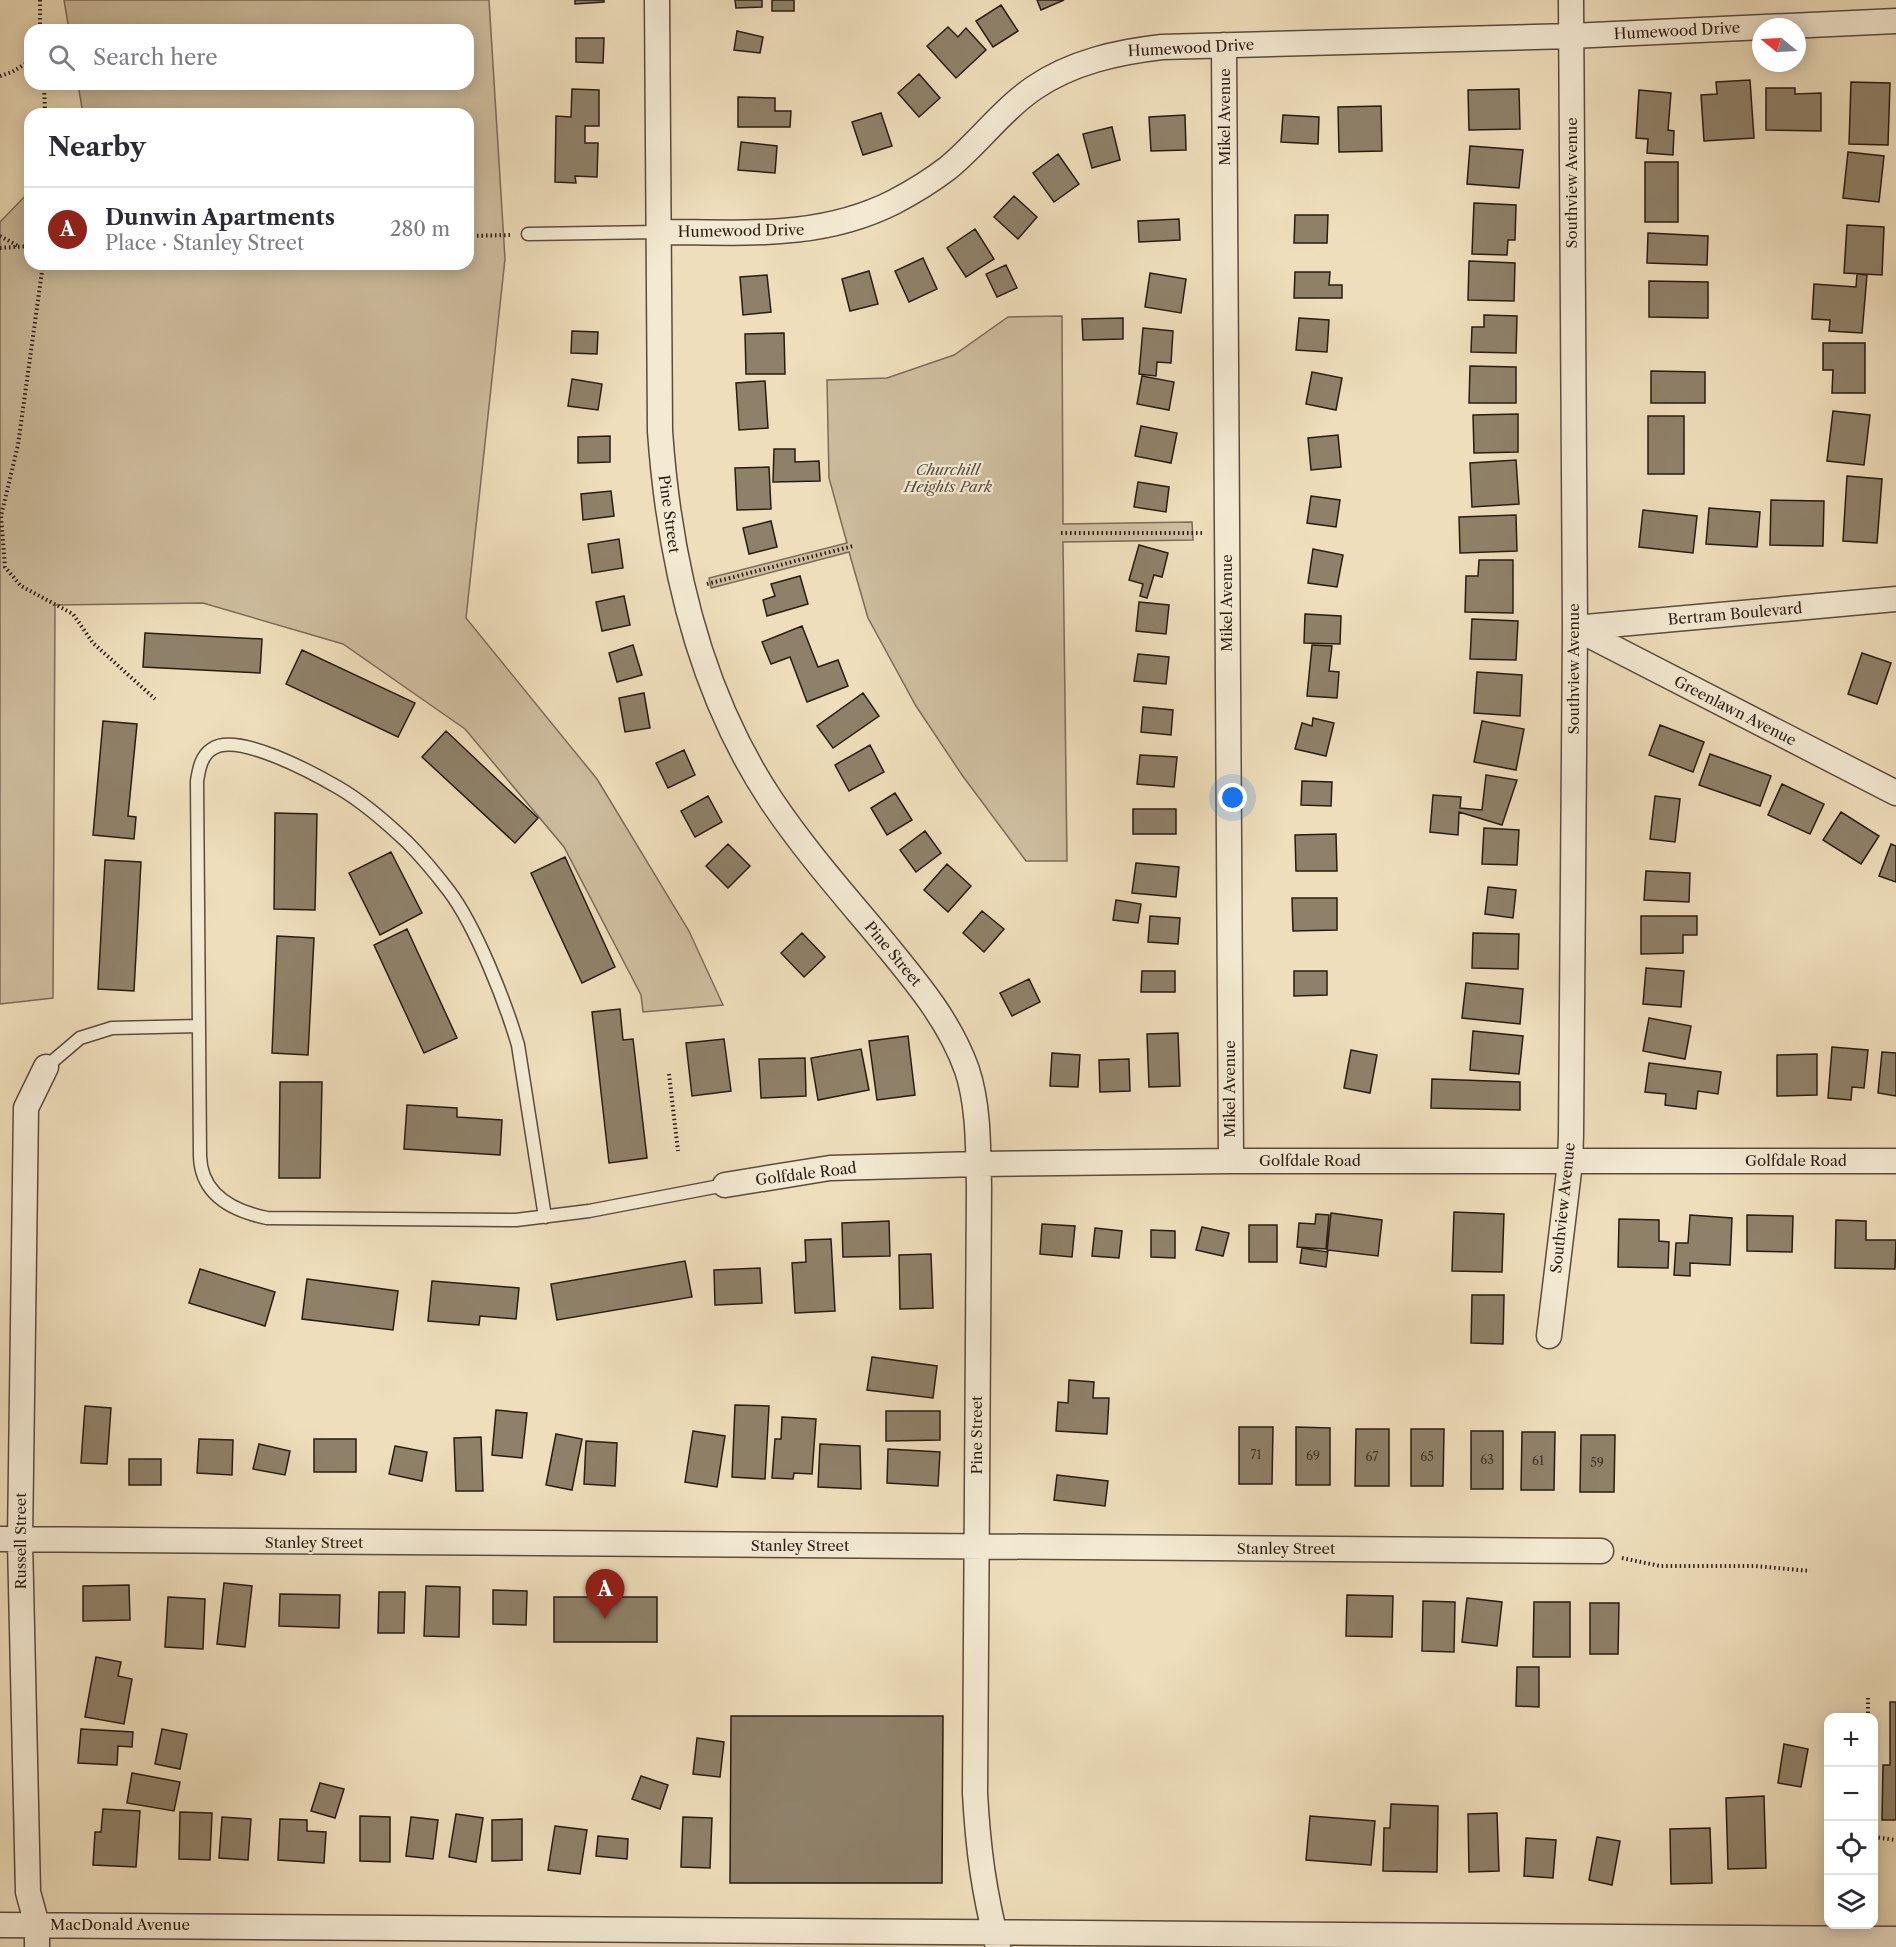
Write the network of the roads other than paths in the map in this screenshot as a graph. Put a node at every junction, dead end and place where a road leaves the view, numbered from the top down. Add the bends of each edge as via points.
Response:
1 (657, 0) edge
2 (1571, 0) edge
3 (1896, 21) edge
4 (1571, 36) junction
5 (1224, 45) junction
6 (659, 232) junction
7 (528, 234) road end
8 (1896, 599) edge
9 (1575, 628) junction
10 (1896, 793) edge
11 (199, 1026) junction
12 (46, 1067) joint
13 (1231, 1161) junction
14 (1896, 1161) edge
15 (1570, 1162) junction
16 (978, 1164) junction
17 (725, 1185) joint
18 (545, 1217) junction
19 (1549, 1336) dead end
20 (10, 1540) edge
21 (976, 1547) junction
22 (1601, 1551) road end
23 (0, 1925) edge
24 (37, 1936) edge
25 (996, 1939) edge
26 (1896, 1939) edge

1 - 6 street, Pine Street
2 - 4 street, Southview Avenue
3 - 4 street, Humewood Drive
4 - 5 street, Humewood Drive
4 - 9 street, Southview Avenue
5 - 6 street, Humewood Drive via 1128,51 1094,59 1058,75 1034,88 922,186 862,216 802,231
5 - 13 street, Mikel Avenue
6 - 7 lane, Humewood Drive
6 - 16 street, Pine Street via 660,431 665,501 676,568 694,633 715,694 770,799 924,991 950,1030 967,1071 975,1112
8 - 9 street, Bertram Boulevard
9 - 10 street, Greenlawn Avenue
9 - 15 street, Southview Avenue
11 - 12 lane via 112,1028 80,1038
11 - 18 lane via 200,1167 208,1187 241,1213 267,1218
11 - 18 lane via 197,781 200,762 212,748 228,744 267,753 340,788 408,843 468,921 518,1045
12 - 20 street, Russell Street via 26,1108
13 - 15 street, Golfdale Road
13 - 16 street, Golfdale Road
14 - 15 street, Golfdale Road
15 - 19 street, Southview Avenue
16 - 17 street, Golfdale Road via 830,1168
16 - 21 street, Pine Street
17 - 18 lane
20 - 21 street, Stanley Street
20 - 24 street, Russell Street via 28,1892
21 - 22 street, Stanley Street
21 - 25 street, Pine Street via 975,1793 985,1897
23 - 24 street, MacDonald Avenue
24 - 25 street, MacDonald Avenue
25 - 26 street, MacDonald Avenue

